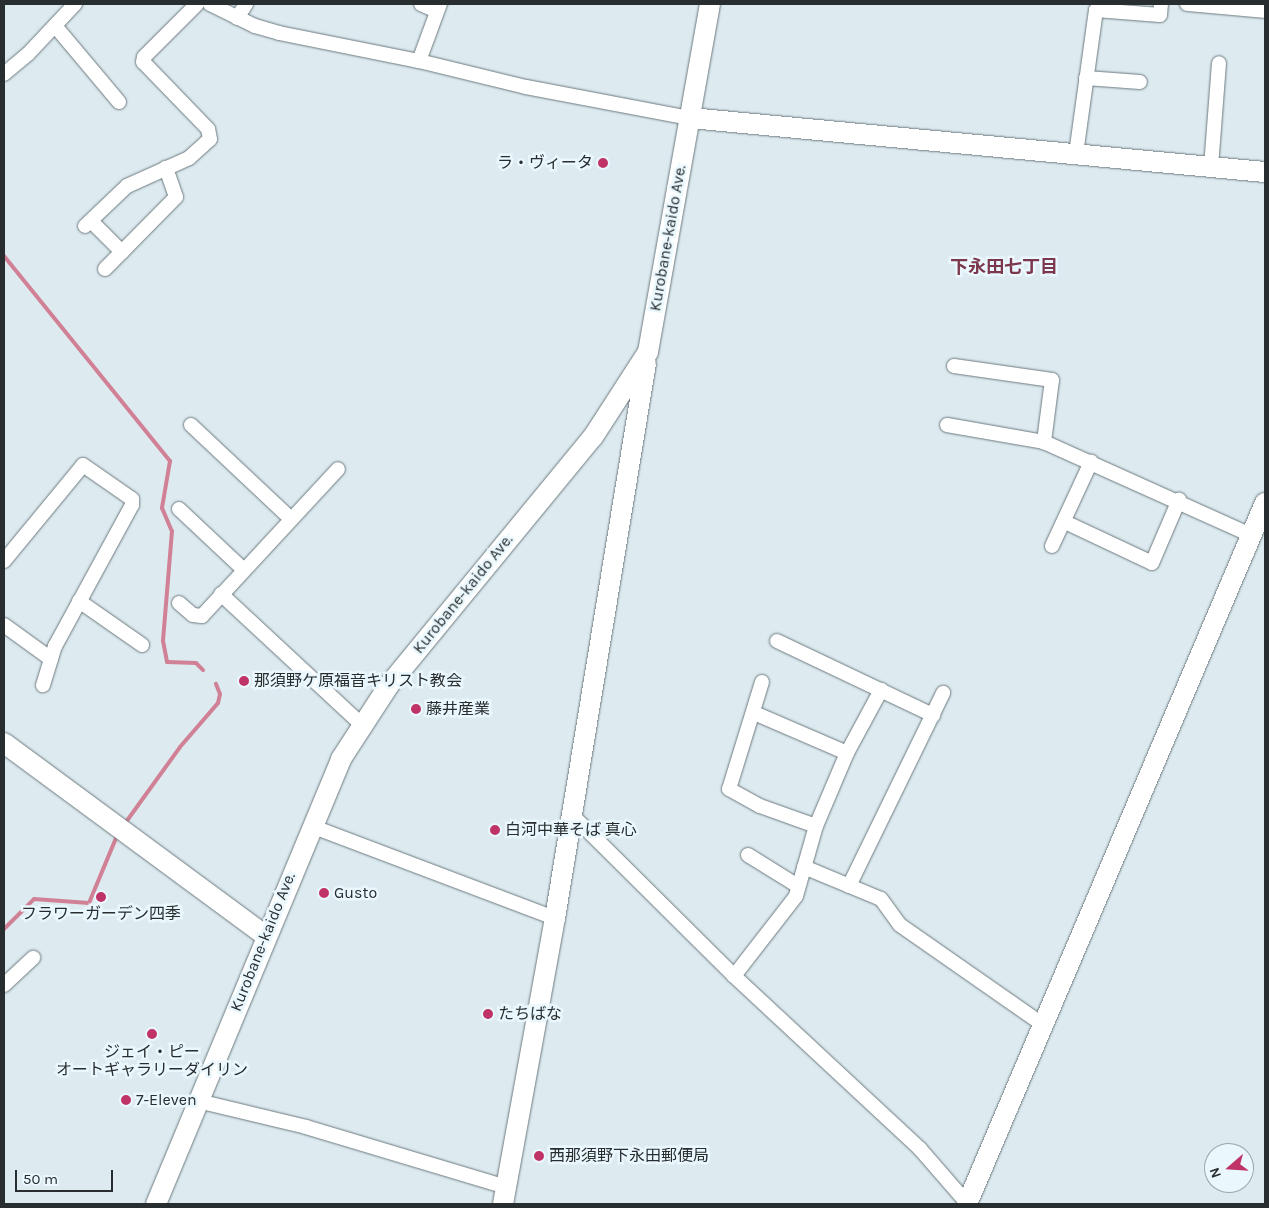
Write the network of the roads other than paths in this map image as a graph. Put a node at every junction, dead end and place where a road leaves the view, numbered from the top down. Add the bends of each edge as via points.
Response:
1 (75, 4) edge
2 (197, 4) edge
3 (210, 4) edge
4 (246, 4) edge
5 (421, 4) edge
6 (710, 4) edge
7 (1161, 4) edge
8 (1188, 4) edge
9 (1203, 5) edge
10 (438, 8) edge
11 (1265, 12) edge
12 (237, 18) junction
13 (56, 27) junction
14 (419, 61) junction
15 (1219, 63) dead end
16 (4, 74) edge
17 (1086, 78) junction
18 (1140, 82) dead end
19 (119, 102) dead end
20 (690, 118) junction
21 (1076, 154) junction
22 (1211, 167) junction
23 (166, 168) junction
24 (1265, 172) edge
25 (122, 252) junction
26 (105, 269) dead end
27 (648, 352) junction
28 (954, 366) dead end
29 (191, 425) dead end
30 (947, 425) dead end
31 (1044, 442) junction
32 (1091, 462) junction
33 (338, 469) dead end
34 (1179, 500) junction
35 (1265, 503) edge
36 (179, 509) dead end
37 (291, 519) junction
38 (1065, 522) junction
39 (1251, 535) junction
40 (1052, 546) dead end
41 (6, 552) edge
42 (243, 569) junction
43 (221, 594) junction
44 (79, 601) junction
45 (179, 603) dead end
46 (4, 625) edge
47 (777, 641) dead end
48 (142, 645) dead end
49 (51, 659) junction
50 (762, 682) dead end
51 (43, 685) dead end
52 (881, 690) junction
53 (943, 693) dead end
54 (754, 713) junction
55 (933, 714) junction
56 (362, 724) junction
57 (4, 743) edge
58 (847, 753) junction
59 (571, 814) junction
60 (311, 826) junction
61 (816, 826) junction
62 (748, 856) dead end
63 (804, 867) junction
64 (798, 886) junction
65 (849, 886) junction
66 (555, 918) junction
67 (266, 936) junction
68 (33, 958) dead end
69 (734, 976) junction
70 (4, 985) edge
71 (1045, 1026) junction
72 (198, 1101) junction
73 (505, 1196) edge
74 (156, 1204) edge
75 (967, 1204) edge

1 - 13 street
2 - 23 street via 144,57 145,67 211,134 206,144 189,158
3 - 12 street
4 - 12 street
5 - 10 street
6 - 20 street, Kurobane-kaido Ave.
7 - 17 street via 1160,15 1096,10
8 - 9 street
9 - 11 street
10 - 14 street
12 - 14 street via 279,33
13 - 16 street
13 - 19 street
14 - 20 street via 526,87
15 - 22 street
17 - 18 street
17 - 21 street
20 - 21 street
20 - 27 street, Kurobane-kaido Ave.
21 - 22 street
22 - 24 street
23 - 25 street via 176,197
23 - 25 street via 127,186 88,224
25 - 26 street
27 - 56 street, Kurobane-kaido Ave. via 593,436 389,685
27 - 59 street
28 - 31 street via 1052,380
29 - 37 street
30 - 31 street
31 - 32 street
32 - 34 street
32 - 38 street
33 - 37 street
34 - 38 street via 1152,563
34 - 39 street
35 - 39 street
36 - 42 street
37 - 42 street
38 - 40 street
39 - 71 street
41 - 44 street via 82,464 124,492 132,499 132,505
42 - 43 street
43 - 45 street via 197,616
43 - 56 street
44 - 48 street
44 - 49 street
46 - 49 street
47 - 52 street
49 - 51 street
50 - 54 street
52 - 55 street
52 - 58 street
53 - 55 street
54 - 58 street
54 - 61 street via 729,790 760,806
55 - 65 street
56 - 60 street, Kurobane-kaido Ave. via 341,758
57 - 67 street
58 - 61 street
59 - 66 street
59 - 69 street
60 - 66 street
60 - 67 street, Kurobane-kaido Ave.
61 - 63 street
62 - 64 street
63 - 64 street
63 - 65 street
64 - 69 street via 796,896
65 - 71 street via 881,899 900,925
66 - 73 street
67 - 72 street, Kurobane-kaido Ave.
68 - 70 street
69 - 75 street via 920,1149
71 - 75 street
72 - 73 street via 306,1127
72 - 74 street, Kurobane-kaido Ave.

